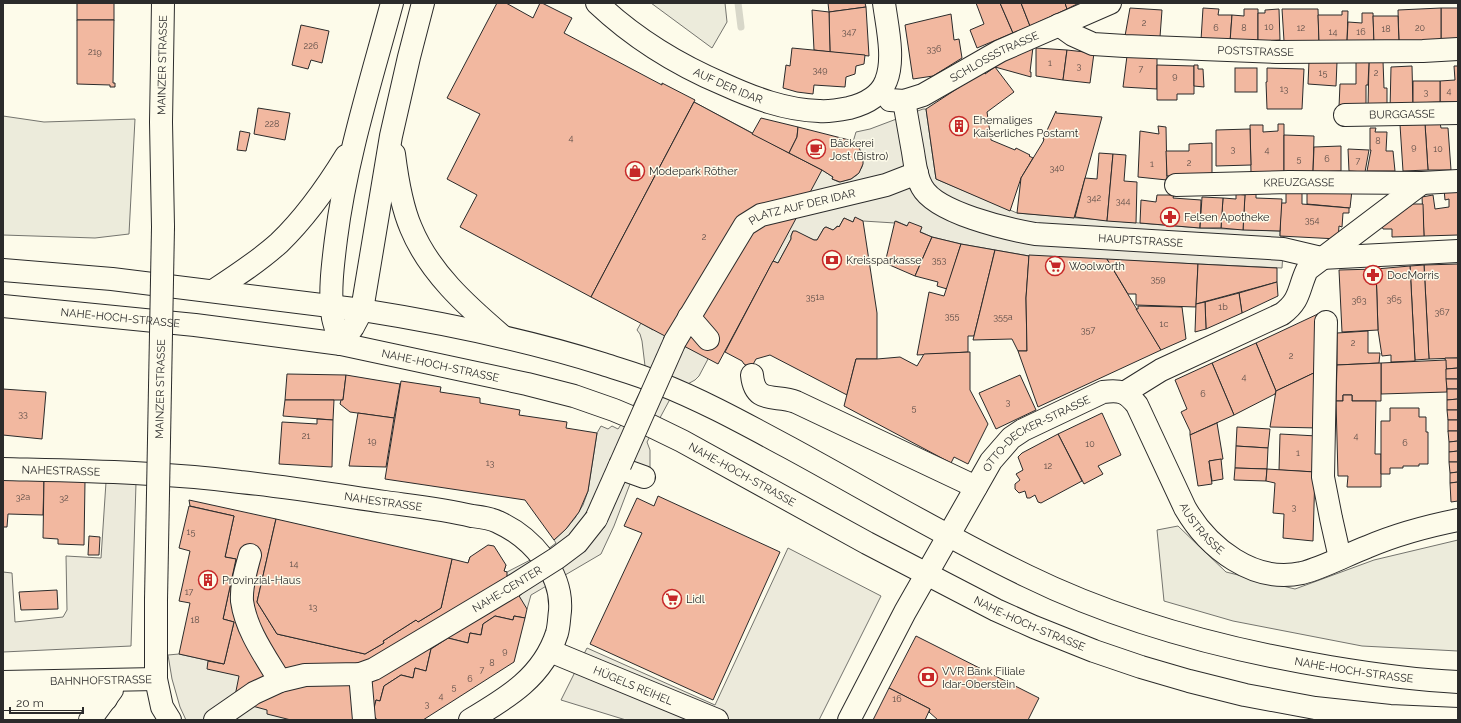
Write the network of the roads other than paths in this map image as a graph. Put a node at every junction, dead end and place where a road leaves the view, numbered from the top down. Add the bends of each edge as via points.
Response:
1 (163, 3) edge
2 (392, 3) edge
3 (423, 3) edge
4 (597, 3) edge
5 (884, 3) edge
6 (1110, 3) edge
7 (1059, 25) junction
8 (1458, 49) edge
9 (878, 96) junction
10 (904, 101) junction
11 (1458, 113) edge
12 (1345, 115) dead end
13 (391, 136) junction
14 (352, 147) junction
15 (917, 172) junction
16 (1458, 181) edge
17 (1422, 183) junction
18 (1176, 185) dead end
19 (1458, 251) edge
20 (1321, 258) junction
21 (3, 270) edge
22 (213, 291) junction
23 (3, 306) edge
24 (332, 306) junction
25 (362, 310) junction
26 (689, 317) junction
27 (1326, 322) dead end
28 (501, 336) junction
29 (708, 339) dead end
30 (675, 340) joint
31 (340, 344) junction
32 (752, 375) dead end
33 (1124, 393) junction
34 (620, 467) junction
35 (3, 469) edge
36 (644, 477) dead end
37 (976, 487) junction
38 (1458, 520) edge
39 (948, 535) junction
40 (250, 555) dead end
41 (1340, 558) junction
42 (926, 574) junction
43 (550, 651) junction
44 (360, 674) junction
45 (156, 679) junction
46 (119, 681) junction
47 (280, 681) junction
48 (3, 682) edge
49 (1458, 682) edge
50 (3, 699) edge
51 (106, 699) junction
52 (1458, 719) edge
53 (90, 720) edge
54 (170, 720) edge
55 (215, 720) edge
56 (364, 720) edge
57 (470, 720) edge
58 (717, 720) edge
59 (849, 720) edge

1 - 45 street, MAINZER STRASSE, bridge via 163,227
2 - 14 street
3 - 13 street
4 - 9 street, AUF DER IDAR via 645,43 673,60 764,101 820,112 854,107
5 - 9 street via 890,65 886,81
6 - 7 street, SCHLOSSSTRASSE
7 - 8 street, POSTSTRASSE via 1093,44 1125,46 1276,52
7 - 10 street, SCHLOSSSTRASSE via 1000,51 923,95
9 - 10 street, SCHLOSSSTRASSE
10 - 15 street, HAUPTSTRASSE
11 - 12 street, BURGGASSE
13 - 25 street
13 - 28 street via 404,207 418,244 442,279 471,310
14 - 22 street via 326,188 289,232 264,256
14 - 24 street via 338,217 333,260
15 - 20 street, HAUPTSTRASSE via 922,188 943,205 1000,227 1035,234 1283,249
15 - 26 street, PLATZ AUF DER IDAR via 886,185 761,215 745,225
16 - 17 street, KREUZGASSE
17 - 18 street, KREUZGASSE via 1289,182
17 - 20 street
19 - 20 street, HAUPTSTRASSE
20 - 33 street via 1307,270 1298,296 1292,306 1282,314 1161,370
21 - 22 street, NAHE-HOCH-STRASSE
22 - 24 street, NAHE-HOCH-STRASSE
23 - 31 street, NAHE-HOCH-STRASSE via 195,325
24 - 25 street, NAHE-HOCH-STRASSE
24 - 31 street
25 - 28 street, NAHE-HOCH-STRASSE
25 - 31 street via 356,323
26 - 29 street
26 - 30 street, PLATZ AUF DER IDAR
27 - 41 street via 1323,477
28 - 39 street, NAHE-HOCH-STRASSE via 570,354 657,382 744,423
30 - 34 street, NAHE-CENTER, bridge
31 - 42 street, NAHE-HOCH-STRASSE via 527,384 614,410 682,441
32 - 37 street via 755,389 760,395 786,398 796,402
33 - 37 street, OTTO-DECKER-STRASSE via 1103,392 1017,434 1001,448
33 - 41 street, AUSTRASSE via 1137,404 1192,522 1218,549 1236,561 1261,572 1282,575 1302,573
34 - 36 street
34 - 44 street, NAHE-CENTER, bridge via 596,519 578,543 558,558 374,670
35 - 43 street, NAHESTRASSE via 120,472 239,482 458,512 496,521 517,532 535,548 548,565 558,585 558,632
37 - 39 street, OTTO-DECKER-STRASSE
38 - 41 street, AUSTRASSE via 1387,540
39 - 42 street, OTTO-DECKER-STRASSE
39 - 49 street, NAHE-HOCH-STRASSE via 1028,577 1085,601 1204,640 1269,656 1372,674
40 - 47 street via 242,599 246,618
42 - 52 street, NAHE-HOCH-STRASSE via 1034,627 1094,651 1189,681 1315,708 1390,716
42 - 59 street, OTTO-DECKER-STRASSE
43 - 57 street, NAHESTRASSE via 537,672 521,686
43 - 58 street, HÜGELS REIHEL
44 - 47 street, NAHE-CENTER via 305,675
44 - 56 street
45 - 46 street, BAHNHOFSTRASSE
45 - 54 street, BAHNHOFSTRASSE via 162,707
46 - 48 street, BAHNHOFSTRASSE
46 - 51 street
47 - 55 street, NAHE-CENTER via 254,693
50 - 51 street
51 - 53 street

